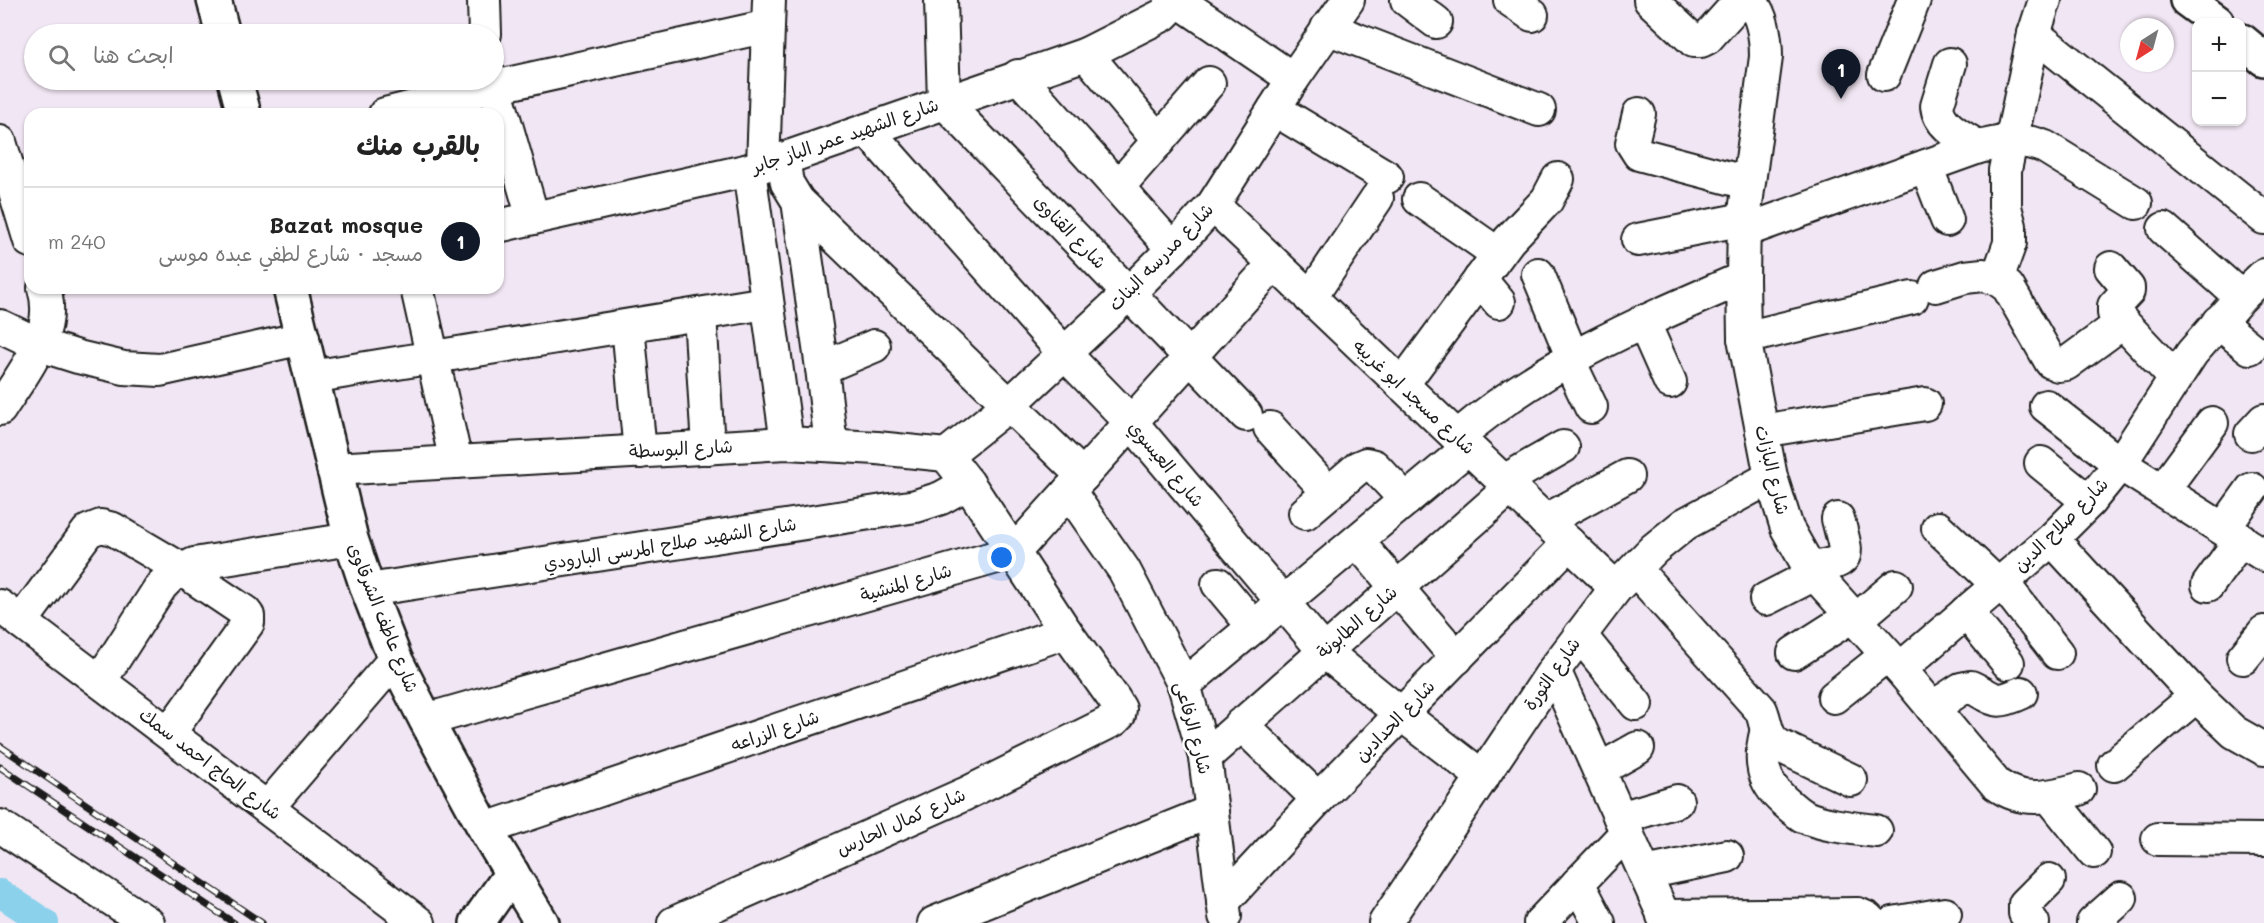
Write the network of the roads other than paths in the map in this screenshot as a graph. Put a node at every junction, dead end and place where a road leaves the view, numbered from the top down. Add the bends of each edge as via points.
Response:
1 (214, 0) edge
2 (941, 0) edge
3 (1171, 0) edge
4 (1177, 0) edge
5 (1407, 0) edge
6 (1650, 0) edge
7 (1742, 0) edge
8 (1750, 0) edge
9 (1914, 0) edge
10 (2045, 0) edge
11 (2187, 0) edge
12 (484, 1) edge
13 (1339, 8) edge
14 (768, 13) edge
15 (2212, 18) edge
16 (1436, 22) dead end
17 (220, 24) edge
18 (485, 24) edge
19 (2034, 34) junction
20 (2246, 45) edge
21 (1086, 54) junction
22 (2264, 58) edge
23 (1950, 64) dead end
24 (1884, 75) dead end
25 (1018, 76) junction
26 (1293, 79) junction
27 (504, 80) edge
28 (1209, 83) dead end
29 (238, 90) edge
30 (469, 90) edge
31 (495, 90) edge
32 (944, 102) junction
33 (242, 108) edge
34 (406, 108) edge
35 (500, 108) edge
36 (1274, 109) junction
37 (1539, 110) dead end
38 (1639, 114) dead end
39 (504, 120) edge
40 (867, 130) junction
41 (2011, 140) junction
42 (1159, 141) junction
43 (0, 142) edge
44 (1979, 147) junction
45 (765, 165) junction
46 (1926, 166) junction
47 (1558, 179) dead end
48 (1748, 183) junction
49 (1118, 188) junction
50 (1419, 199) dead end
51 (798, 201) junction
52 (2136, 203) dead end
53 (1213, 206) junction
54 (533, 218) junction
55 (2264, 218) edge
56 (1947, 220) dead end
57 (24, 221) edge
58 (504, 225) edge
59 (1744, 225) junction
60 (2164, 229) dead end
61 (1638, 240) dead end
62 (1173, 249) junction
63 (1498, 254) junction
64 (1274, 264) junction
65 (2111, 268) dead end
66 (1538, 274) dead end
67 (1743, 278) junction
68 (1996, 279) junction
69 (2257, 283) edge
70 (1129, 293) junction
71 (46, 294) edge
72 (292, 294) edge
73 (418, 294) edge
74 (1310, 298) junction
75 (766, 303) junction
76 (700, 314) junction
77 (1642, 321) junction
78 (2218, 322) junction
79 (2122, 323) junction
80 (0, 326) edge
81 (628, 326) junction
82 (303, 338) junction
83 (1744, 338) junction
84 (40, 345) junction
85 (874, 346) dead end
86 (2250, 348) dead end
87 (1064, 353) junction
88 (1190, 356) junction
89 (433, 357) junction
90 (1570, 358) junction
91 (822, 368) junction
92 (312, 377) junction
93 (2174, 377) junction
94 (1670, 382) dead end
95 (1402, 385) junction
96 (1010, 404) junction
97 (1925, 404) dead end
98 (2046, 406) dead end
99 (1591, 407) dead end
100 (0, 409) edge
101 (1131, 422) junction
102 (2212, 423) dead end
103 (1762, 431) junction
104 (1463, 442) junction
105 (787, 443) junction
106 (831, 445) junction
107 (1563, 447) dead end
108 (708, 448) junction
109 (640, 452) junction
110 (946, 455) junction
111 (456, 462) junction
112 (2041, 463) dead end
113 (2120, 464) junction
114 (333, 469) junction
115 (1627, 477) dead end
116 (1771, 477) junction
117 (968, 483) junction
118 (1076, 483) junction
119 (1507, 485) junction
120 (2252, 489) dead end
121 (2163, 490) junction
122 (1329, 493) junction
123 (1406, 500) junction
124 (2089, 502) junction
125 (1305, 513) dead end
126 (1838, 519) dead end
127 (1545, 521) junction
128 (1938, 528) dead end
129 (2052, 538) junction
130 (351, 539) junction
131 (1357, 541) junction
132 (2243, 541) edge
133 (1569, 543) junction
134 (1014, 552) junction
135 (181, 569) junction
136 (1812, 571) junction
137 (1626, 578) junction
138 (1218, 584) dead end
139 (2000, 584) junction
140 (2208, 585) dead end
141 (1896, 586) dead end
142 (1397, 588) junction
143 (368, 590) junction
144 (1766, 599) dead end
145 (1282, 603) junction
146 (1966, 612) junction
147 (11, 614) edge
148 (1854, 618) junction
149 (1254, 627) junction
150 (1066, 632) junction
151 (2264, 632) edge
152 (1580, 635) junction
153 (1324, 651) junction
154 (1794, 653) dead end
155 (2057, 653) dead end
156 (1456, 658) junction
157 (2242, 658) dead end
158 (395, 659) junction
159 (1894, 662) junction
160 (2008, 663) dead end
161 (1554, 670) junction
162 (100, 681) junction
163 (1184, 685) junction
164 (2021, 693) dead end
165 (2196, 696) junction
166 (1834, 697) dead end
167 (1636, 704) dead end
168 (1932, 708) junction
169 (1401, 714) junction
170 (426, 720) junction
171 (1241, 724) junction
172 (169, 733) junction
173 (1766, 734) junction
174 (1638, 748) dead end
175 (2264, 749) edge
176 (1204, 757) junction
177 (2114, 765) dead end
178 (1599, 770) junction
179 (1483, 777) junction
180 (1851, 780) dead end
181 (1318, 799) junction
182 (1677, 801) dead end
183 (268, 807) junction
184 (1212, 811) junction
185 (1623, 825) junction
186 (0, 826) edge
187 (485, 829) junction
188 (1876, 831) dead end
189 (2158, 839) dead end
190 (2264, 840) edge
191 (2094, 852) dead end
192 (1727, 856) dead end
193 (1645, 873) junction
194 (2049, 880) dead end
195 (518, 883) junction
196 (1578, 883) junction
197 (2121, 898) dead end
198 (1224, 913) edge
199 (1945, 914) dead end
200 (1665, 919) edge
201 (148, 923) edge
202 (419, 923) edge
203 (477, 923) edge
204 (502, 923) edge
205 (542, 923) edge
206 (674, 923) edge
207 (934, 923) edge
208 (1385, 923) edge
209 (1540, 923) edge
210 (1599, 923) edge
211 (1872, 923) edge
212 (1893, 923) edge
213 (2033, 923) edge
214 (2093, 923) edge

1 - 17 street
2 - 32 street
3 - 21 street, شارع الشهيد عمر الباز جابر via 1163,15
4 - 26 street
5 - 16 street
6 - 7 street via 1694,40 1701,41
8 - 48 street, شارع البازات via 1766,36 1766,57
9 - 24 street
10 - 19 street
11 - 15 street
12 - 18 street
13 - 26 street, شارع مدرسه البنات
13 - 37 street
14 - 27 street
14 - 45 street
19 - 41 street
19 - 55 street
20 - 22 street
21 - 25 street, شارع الشهيد عمر الباز جابر
21 - 42 street
23 - 44 street via 1938,113 1944,124
25 - 32 street, شارع الشهيد عمر الباز جابر
25 - 49 street
26 - 36 street, شارع مدرسه البنات
28 - 42 street
29 - 33 street
30 - 34 street
31 - 35 street
32 - 40 street, شارع الشهيد عمر الباز جابر
32 - 70 street, شارع القناوى
36 - 53 street, شارع مدرسه البنات
36 - 74 street via 1382,188
38 - 48 street via 1632,143 1639,154
39 - 54 street
40 - 45 street, شارع الشهيد عمر الباز جابر
40 - 87 street, شارع العيسوي
41 - 44 street
41 - 52 street via 2045,147
41 - 68 street via 2005,170 2010,243
42 - 49 street
43 - 57 street
44 - 46 street
45 - 51 street via 787,183
45 - 54 street, شارع الشهيد عمر الباز جابر
45 - 75 street
46 - 56 street
46 - 59 street
47 - 63 street via 1547,200
48 - 59 street, شارع البازات
49 - 62 street
50 - 63 street
51 - 91 street
51 - 96 street, شارع الرفاعى
53 - 62 street, شارع مدرسه البنات
53 - 64 street, شارع مسجد ابو غريبه
54 - 58 street, شارع الشهيد عمر الباز جابر
59 - 61 street
59 - 67 street, شارع البازات
60 - 69 street
62 - 70 street, شارع مدرسه البنات
63 - 95 street via 1489,291
64 - 74 street, شارع مسجد ابو غريبه
64 - 88 street
65 - 79 street via 2128,288 2113,309
66 - 90 street
67 - 77 street
67 - 83 street, شارع البازات
68 - 79 street via 2008,287 2051,362 2058,365
68 - 83 street via 1974,276
69 - 78 street, شارع صلاح الدين
70 - 87 street, شارع مدرسه البنات
70 - 88 street, شارع القناوى
71 - 84 street via 46,328
72 - 82 street, شارع عاطف الشرقاوى
73 - 89 street
74 - 95 street, شارع مسجد ابو غريبه
75 - 76 street
75 - 105 street
76 - 81 street
76 - 108 street
77 - 90 street
77 - 94 street
78 - 86 street
78 - 93 street, شارع صلاح الدين
79 - 93 street
80 - 84 street
81 - 89 street
81 - 109 street
82 - 84 street via 160,370 124,368
82 - 92 street, شارع عاطف الشرقاوى
83 - 103 street, شارع البازات
84 - 100 street
85 - 91 street
87 - 96 street, شارع مدرسه البنات
87 - 101 street, شارع العيسوي
88 - 101 street
88 - 122 street, شارع القناوى
89 - 92 street
89 - 111 street
90 - 99 street
90 - 104 street via 1485,413
91 - 106 street
92 - 114 street, شارع عاطف الشرقاوى
93 - 113 street, شارع صلاح الدين
95 - 104 street, شارع مسجد ابو غريبه
96 - 110 street
96 - 118 street, شارع الرفاعى
97 - 103 street
98 - 113 street
101 - 118 street
101 - 145 street, شارع العيسوي
102 - 121 street
103 - 116 street, شارع البازات
104 - 119 street, شارع مسجد ابو غريبه
104 - 123 street
105 - 106 street, شارع البوسطة
105 - 108 street, شارع البوسطة
106 - 110 street, شارع البوسطة
107 - 119 street, شارع الطابونة
108 - 109 street, شارع البوسطة
109 - 111 street, شارع البوسطة
110 - 117 street
111 - 114 street, شارع البوسطة
112 - 124 street
113 - 121 street
113 - 124 street, شارع صلاح الدين
114 - 130 street, شارع عاطف الشرقاوى
115 - 127 street
116 - 136 street, شارع البازات via 1787,528
116 - 137 street, شارع الثورة via 1685,524
117 - 134 street
117 - 143 street, شارع الشهيد صلاح المرسى البارودي via 941,498 915,506
118 - 134 street
118 - 163 street, شارع الرفاعى
119 - 127 street, شارع مسجد ابو غريبه
119 - 142 street, شارع الطابونة
120 - 132 street
121 - 132 street
122 - 123 street via 1366,464 1374,466
122 - 125 street
123 - 131 street
124 - 129 street, شارع صلاح الدين
126 - 136 street via 1846,552 1843,559
127 - 133 street, شارع مسجد ابو غريبه
128 - 139 street
129 - 139 street, شارع صلاح الدين
129 - 165 street
130 - 135 street via 207,561
130 - 143 street, شارع عاطف الشرقاوى
131 - 142 street
131 - 145 street
132 - 140 street
133 - 137 street, شارع مسجد ابو غريبه
133 - 156 street, شارع الحدادين
134 - 150 street
134 - 170 street, شارع المنشية
135 - 147 street via 107,526 94,528
135 - 162 street via 161,586
135 - 172 street via 245,612 249,621
136 - 144 street
136 - 148 street, شارع البازات
137 - 152 street, شارع الثورة
137 - 173 street, شارع مسجد ابو غريبه via 1761,710
138 - 149 street
139 - 146 street, شارع صلاح الدين
139 - 155 street
141 - 148 street
142 - 153 street, شارع الطابونة
142 - 156 street
143 - 158 street, شارع عاطف الشرقاوى
145 - 149 street
145 - 153 street, شارع العيسوي
146 - 159 street, شارع صلاح الدين
146 - 160 street
147 - 162 street, شارع الحاج احمد سمك
148 - 154 street
148 - 159 street, شارع البازات
149 - 163 street
150 - 187 street, شارع الزراعه
150 - 206 street, شارع كمال الحارس via 1119,709 1114,720 965,794
151 - 157 street
152 - 161 street, شارع الثورة
152 - 167 street
153 - 169 street, شارع العيسوي
153 - 171 street, شارع الطابونة
156 - 169 street, شارع الحدادين
158 - 170 street, شارع عاطف الشرقاوى
158 - 183 street
159 - 166 street, شارع صلاح الدين
159 - 168 street, شارع البازات
161 - 178 street
161 - 179 street, شارع الثورة
162 - 172 street, شارع الحاج احمد سمك
163 - 176 street, شارع الرفاعى
164 - 168 street via 1996,700 1971,687
165 - 175 street via 2234,732
165 - 177 street
168 - 191 street, شارع البازات via 1996,784 2014,795 2064,792
169 - 179 street, شارع العيسوي
169 - 181 street, شارع الحدادين
170 - 187 street, شارع عاطف الشرقاوى
171 - 176 street, شارع الطابونة
171 - 181 street
172 - 183 street, شارع الحاج احمد سمك
173 - 180 street via 1774,743
173 - 188 street via 1761,759 1766,779 1790,807 1803,816
174 - 178 street
176 - 184 street, شارع الرفاعى
178 - 185 street
179 - 208 street, شارع الثورة
181 - 198 street, شارع الحدادين
182 - 185 street
183 - 202 street, شارع الحاج احمد سمك
184 - 198 street, شارع الرفاعى
184 - 207 street
185 - 193 street
185 - 196 street
186 - 201 street
187 - 195 street, شارع عاطف الشرقاوى
189 - 190 street
192 - 193 street
193 - 200 street
194 - 213 street via 2025,904 2025,913
195 - 203 street
195 - 204 street
195 - 205 street, شارع عاطف الشرقاوى
196 - 209 street
196 - 210 street
197 - 214 street
199 - 212 street
200 - 211 street via 1858,914

